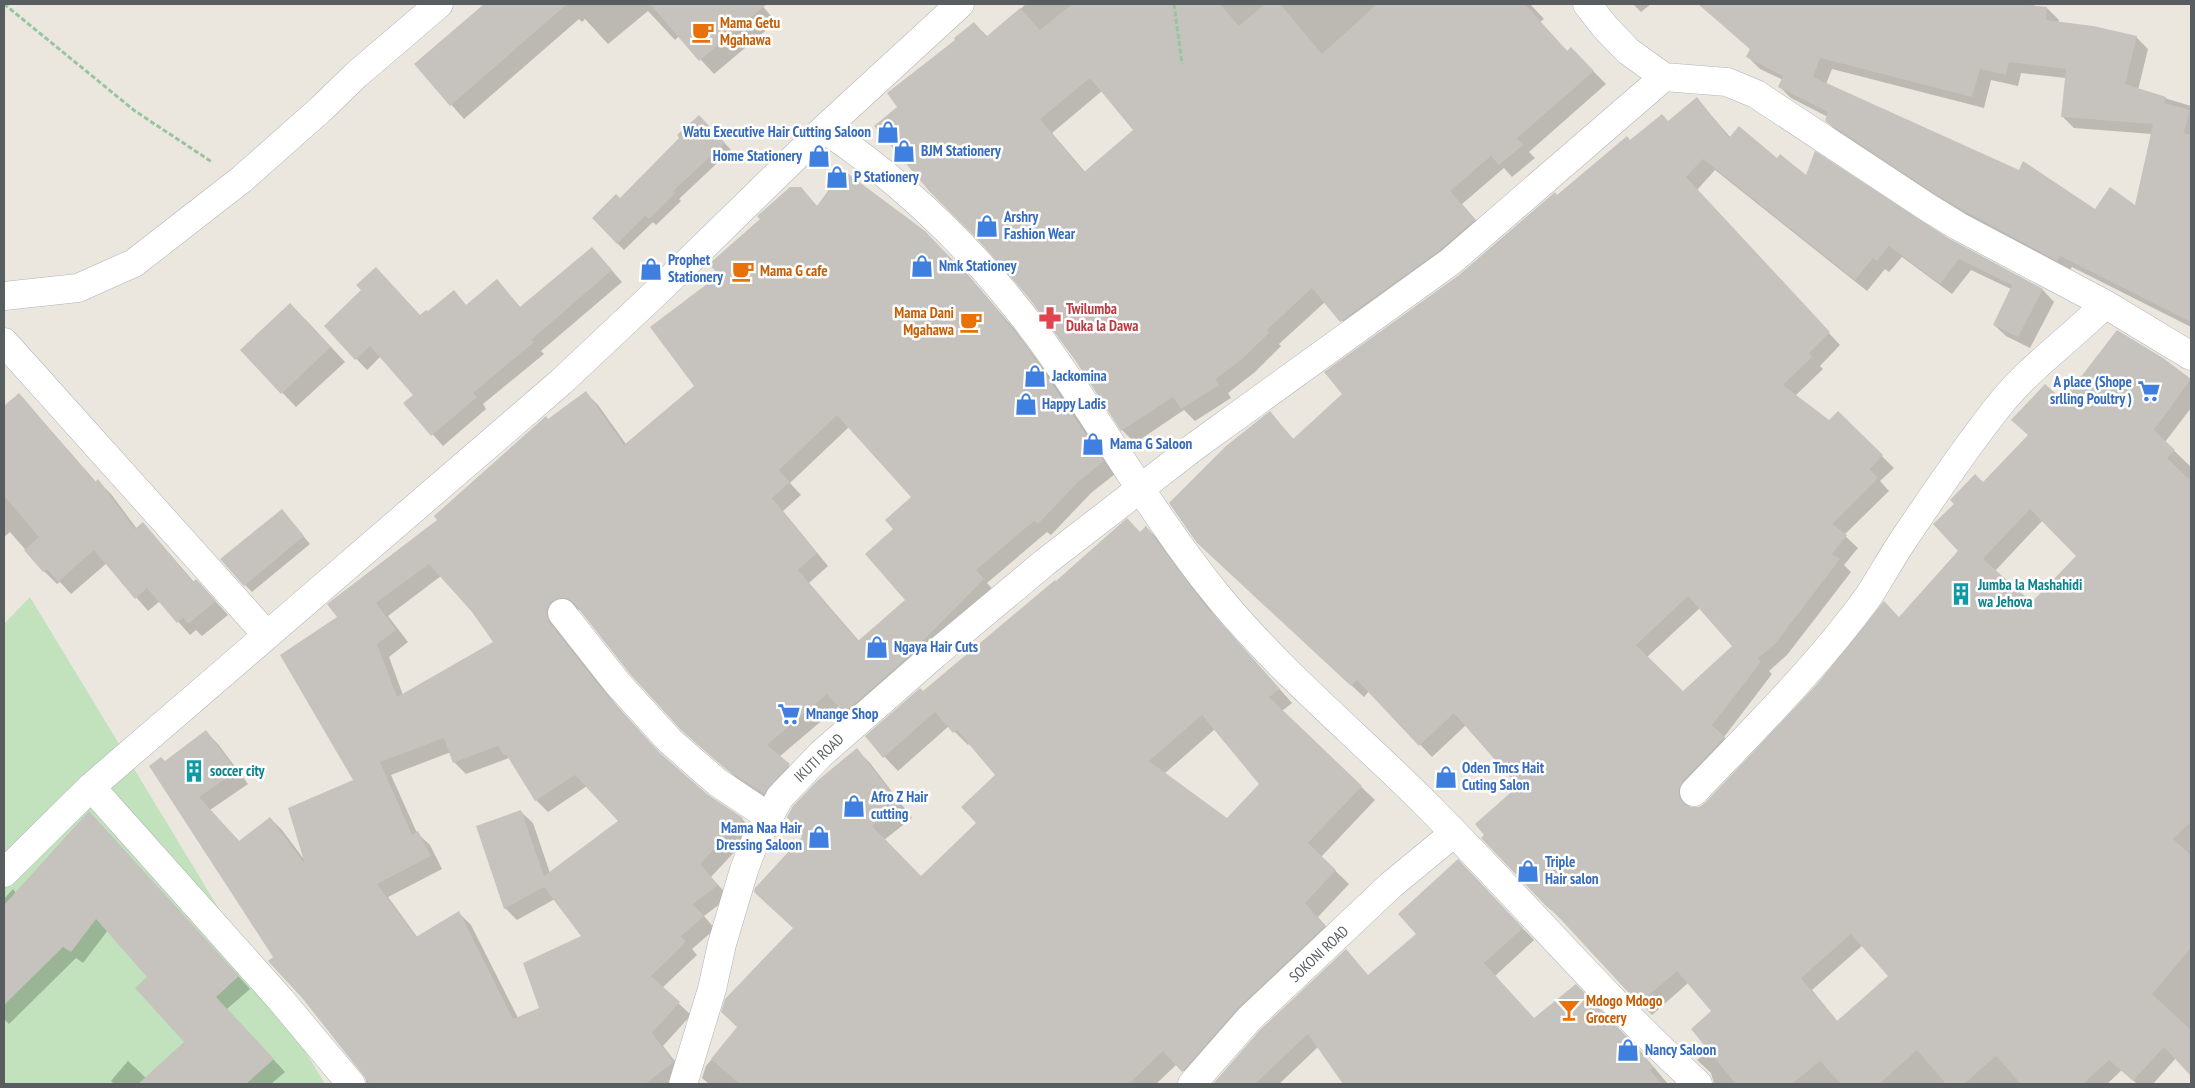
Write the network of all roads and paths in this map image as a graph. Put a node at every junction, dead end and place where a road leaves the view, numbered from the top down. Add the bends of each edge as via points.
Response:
1 (4, 4) edge
2 (439, 4) edge
3 (960, 4) edge
4 (1174, 4) edge
5 (1588, 4) edge
6 (1182, 64) dead end
7 (1664, 77) junction
8 (824, 129) junction
9 (242, 179) junction
10 (4, 296) edge
11 (2105, 304) junction
12 (4, 342) edge
13 (2191, 356) edge
14 (1140, 488) junction
15 (562, 613) dead end
16 (267, 635) junction
17 (91, 787) junction
18 (1694, 792) dead end
19 (768, 816) junction
20 (1454, 833) junction
21 (4, 873) edge
22 (351, 1084) edge
23 (683, 1084) edge
24 (1192, 1084) edge
25 (1698, 1084) edge

1 - 9 path via 134,111
2 - 9 street
3 - 8 street
4 - 6 path
5 - 7 street via 1628,51
7 - 11 street via 1727,82 1756,94 1927,208
7 - 14 street, IKUTI ROAD via 1443,267
8 - 14 street via 881,170 956,240 1003,291 1040,338
8 - 16 street via 561,382
9 - 10 street via 134,263 78,288
11 - 13 street
11 - 18 street via 2002,402 1847,624 1806,673
12 - 16 street
14 - 19 street, IKUTI ROAD via 1044,563 858,721 793,783
14 - 20 street via 1186,555 1249,633
15 - 19 street via 618,684 670,741 717,782
16 - 17 street
17 - 21 street
17 - 22 street via 280,999
19 - 23 street, IKUTI ROAD via 744,870
20 - 24 street, SOKONI ROAD via 1391,886 1249,1019
20 - 25 street

